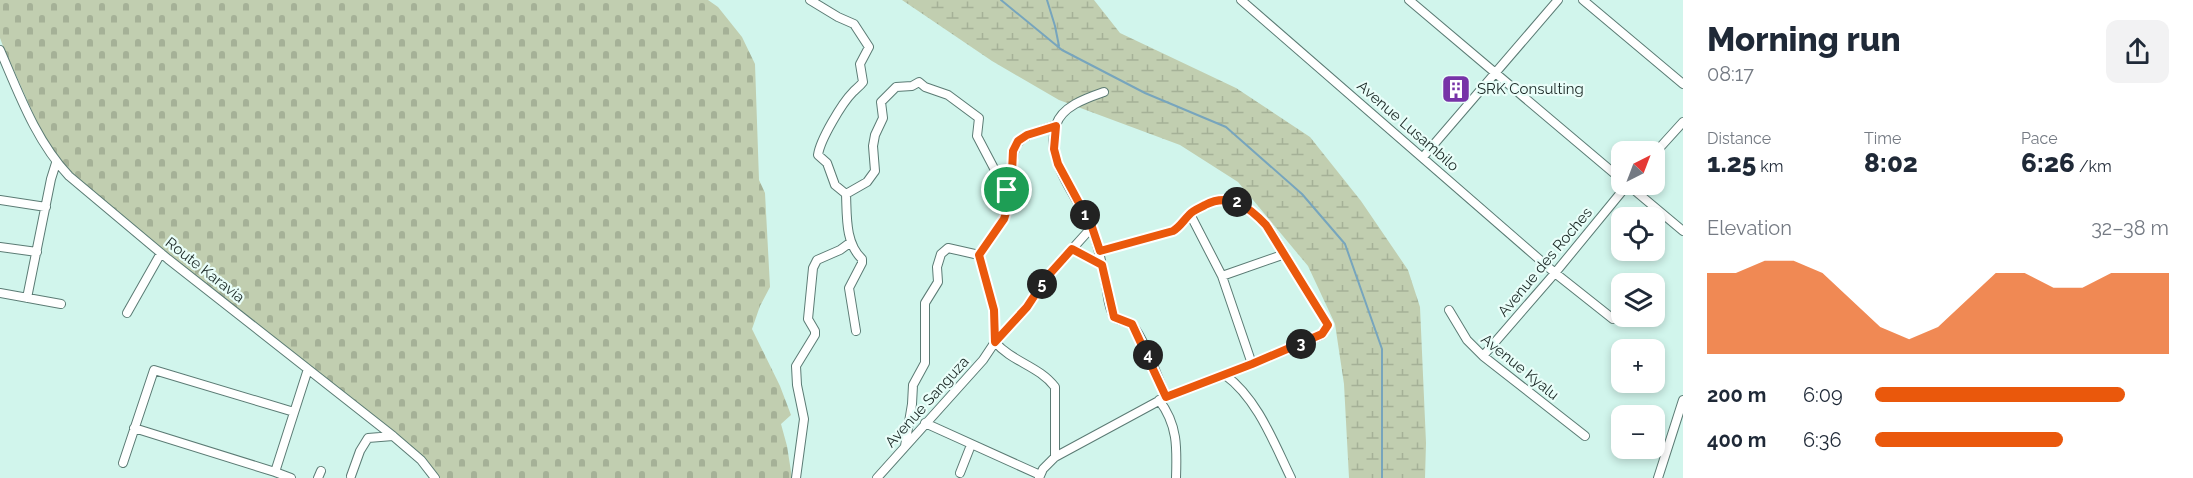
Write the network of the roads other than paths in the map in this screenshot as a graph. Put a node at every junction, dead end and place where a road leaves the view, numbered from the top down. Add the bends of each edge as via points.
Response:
1 (810, 0) edge
2 (1241, 0) edge
3 (1409, 0) edge
4 (1558, 0) edge
5 (1583, 0) edge
6 (0, 50) edge
7 (1496, 74) junction
8 (1683, 84) edge
9 (1104, 92) dead end
10 (1683, 122) edge
11 (1056, 126) junction
12 (1665, 142) edge
13 (1424, 157) junction
14 (56, 163) junction
15 (1611, 171) edge
16 (1007, 190) junction
17 (846, 194) junction
18 (1619, 195) edge
19 (1639, 195) edge
20 (0, 200) edge
21 (46, 207) junction
22 (1190, 214) junction
23 (1092, 227) junction
24 (1683, 231) edge
25 (851, 242) junction
26 (0, 247) edge
27 (1072, 249) junction
28 (1100, 251) junction
29 (38, 252) junction
30 (161, 253) junction
31 (1285, 254) junction
32 (979, 255) junction
33 (1102, 265) junction
34 (1555, 273) junction
35 (1222, 276) junction
36 (0, 293) edge
37 (27, 298) junction
38 (62, 304) dead end
39 (1449, 310) dead end
40 (127, 313) dead end
41 (1611, 317) edge
42 (856, 331) dead end
43 (995, 342) junction
44 (1483, 356) junction
45 (1252, 364) junction
46 (308, 369) junction
47 (1225, 375) junction
48 (1163, 399) junction
49 (1683, 400) edge
50 (294, 412) junction
51 (925, 423) junction
52 (134, 428) junction
53 (393, 436) junction
54 (1585, 436) dead end
55 (971, 445) junction
56 (905, 446) junction
57 (1055, 458) junction
58 (123, 462) dead end
59 (275, 472) junction
60 (960, 473) dead end
61 (351, 476) dead end
62 (1040, 477) edge
63 (291, 478) edge
64 (435, 478) edge
65 (796, 478) edge
66 (877, 478) edge
67 (1176, 478) edge
68 (1291, 478) edge
69 (1658, 478) edge

1 - 17 street via 854,24 869,47 860,64 864,82 840,110 818,154 827,163 832,180
2 - 13 street, Avenue Lusambilo
3 - 7 street
4 - 7 street
5 - 8 street
6 - 14 street, Route Karavia via 37,134
7 - 13 street
7 - 15 street
9 - 11 street via 1068,109
10 - 12 street
11 - 16 street via 1018,141
11 - 23 street via 1054,149 1058,164
13 - 34 street, Avenue Lusambilo
14 - 21 street
14 - 30 street, Route Karavia
16 - 17 street via 977,136 976,114 919,82 896,87 881,102 883,118 873,146 875,171 867,182
16 - 32 street via 1004,219
17 - 25 street
18 - 34 street, Avenue des Roches
19 - 24 street
20 - 21 street
21 - 29 street
22 - 28 street via 1173,231
22 - 31 street via 1212,201 1226,199 1239,203 1266,225
22 - 35 street
23 - 27 street, Avenue Sanguza
23 - 28 street
25 - 42 street via 862,261 849,288
25 - 65 street via 817,260 813,268 808,320 815,338 796,366 804,419
26 - 29 street
27 - 33 street
27 - 43 street, Avenue Sanguza
28 - 33 street
29 - 37 street
30 - 40 street
30 - 46 street, Route Karavia
31 - 35 street
31 - 45 street via 1328,325 1322,334
32 - 43 street via 994,310
32 - 56 street via 948,248 941,254 938,282 925,303 926,358 913,385
33 - 48 street via 1114,317 1132,324
34 - 41 street, Avenue Lusambilo
34 - 44 street, Avenue des Roches
35 - 45 street
36 - 37 street
37 - 38 street
39 - 44 street, Avenue Kyalu via 1467,340
43 - 51 street, Avenue Sanguza
43 - 57 street via 1008,355 1043,373 1055,387
44 - 54 street, Avenue Kyalu
45 - 47 street
46 - 50 street
46 - 53 street, Route Karavia
47 - 48 street
47 - 68 street via 1241,388
48 - 57 street
48 - 67 street via 1177,437
49 - 69 street
50 - 52 street via 154,370
50 - 59 street
51 - 55 street
51 - 56 street, Avenue Sanguza
52 - 58 street
52 - 59 street
53 - 61 street via 368,438
53 - 64 street, Route Karavia
55 - 60 street
55 - 62 street
56 - 66 street, Avenue Sanguza
57 - 62 street
59 - 63 street

